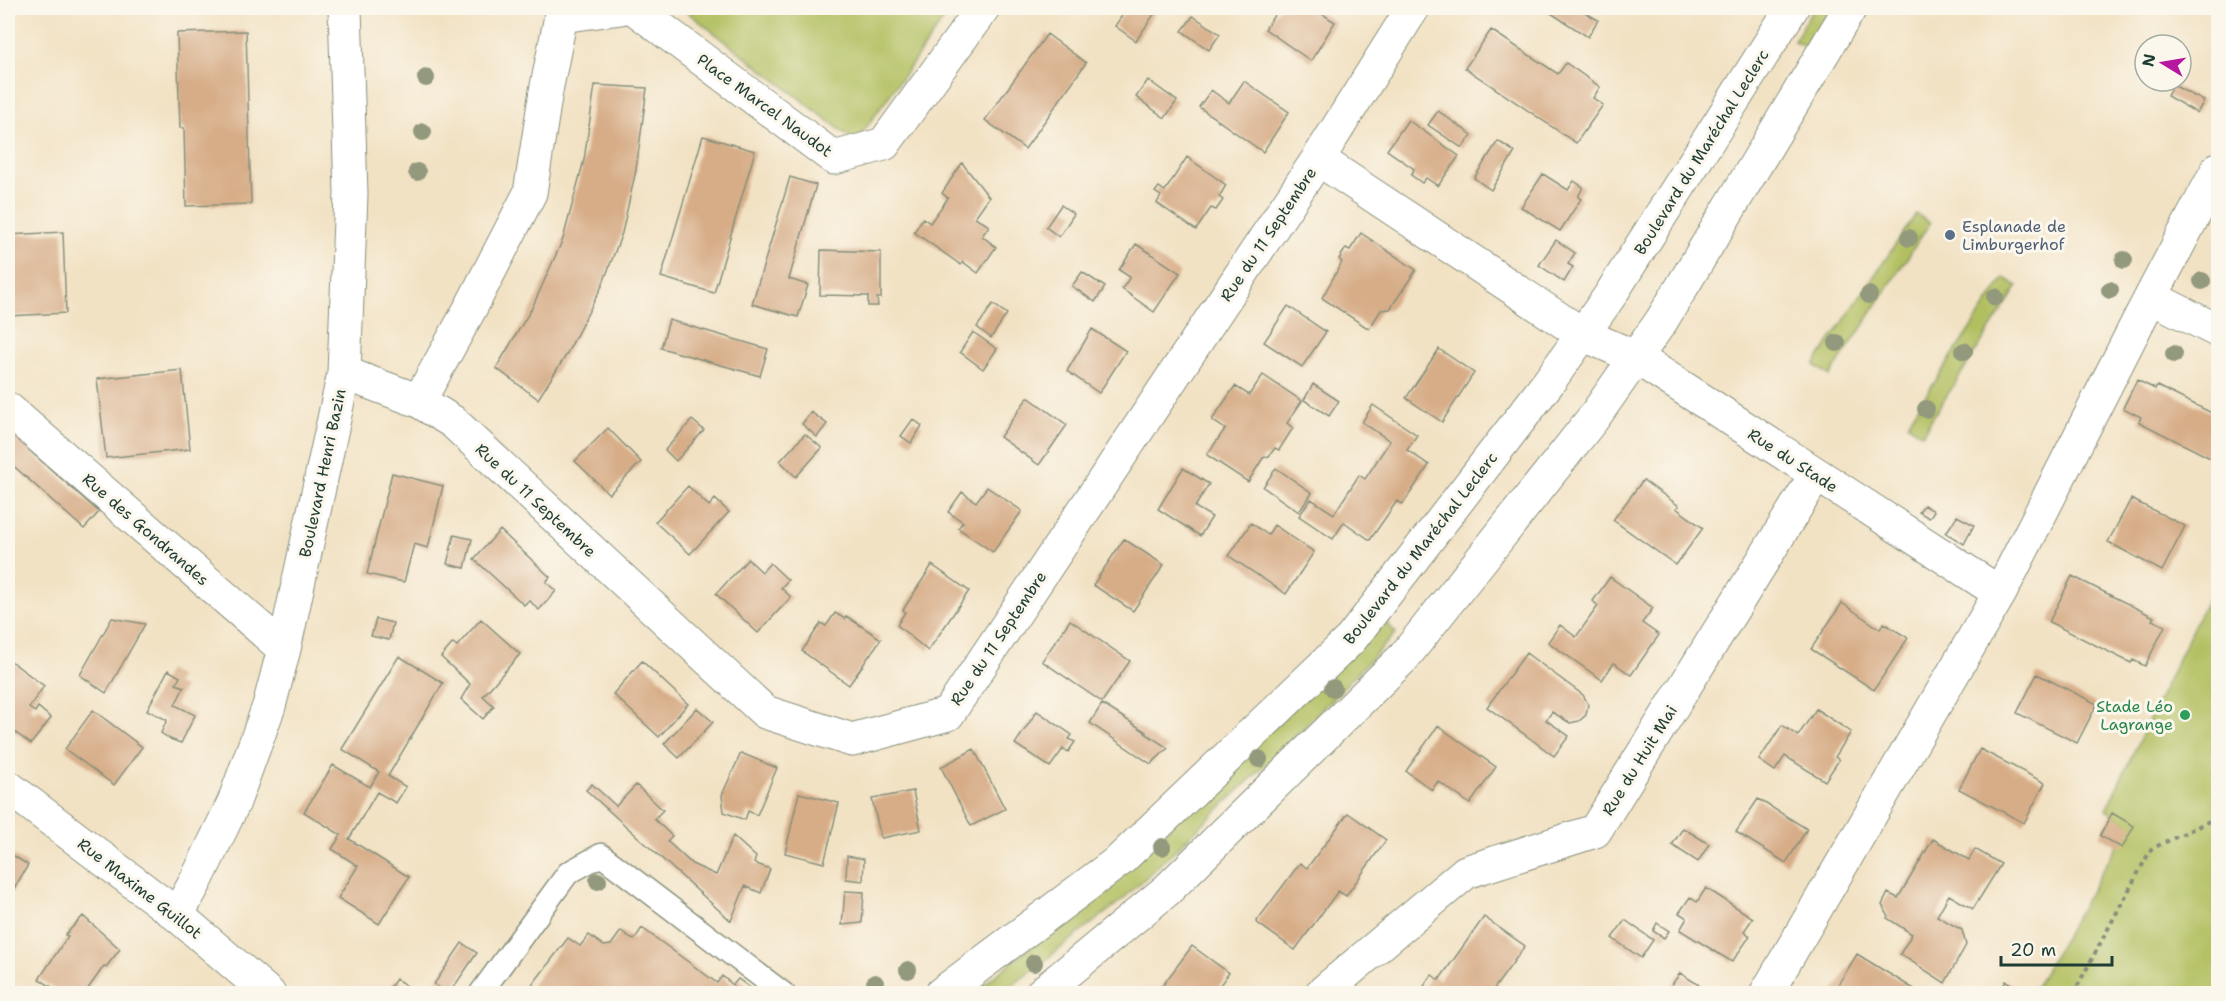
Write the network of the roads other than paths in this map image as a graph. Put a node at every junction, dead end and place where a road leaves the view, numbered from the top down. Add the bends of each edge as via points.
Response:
1 (345, 8) edge
2 (621, 8) edge
3 (634, 8) edge
4 (983, 8) edge
5 (1413, 8) edge
6 (1792, 8) edge
7 (1850, 8) edge
8 (560, 12) edge
9 (1318, 159) junction
10 (2218, 169) edge
11 (2151, 297) junction
12 (2218, 331) edge
13 (1582, 334) junction
14 (1637, 358) junction
15 (344, 373) junction
16 (419, 401) junction
17 (8, 409) edge
18 (1816, 475) junction
19 (2000, 593) junction
20 (284, 649) junction
21 (8, 787) edge
22 (177, 915) junction
23 (269, 993) edge
24 (480, 993) edge
25 (784, 993) edge
26 (941, 993) edge
27 (1041, 993) edge
28 (1321, 993) edge
29 (1766, 993) edge

1 - 15 street, Boulevard Henri Bazin via 351,194
2 - 8 street
3 - 4 street, Place Marcel Naudot via 834,158 884,144
5 - 9 street, Rue du 11 Septembre
6 - 13 street, Boulevard du Maréchal Leclerc
7 - 14 street
8 - 16 street via 530,193
9 - 13 street, Rue du 11 Septembre
9 - 16 street, Rue du 11 Septembre via 948,714 852,740 765,712 453,422
10 - 11 street
11 - 12 street
11 - 19 street
13 - 14 street, Rue du Stade
13 - 26 street, Boulevard du Maréchal Leclerc via 1351,639 1120,860
14 - 18 street, Rue du Stade
14 - 27 street via 1404,657 1167,890
15 - 16 street, Rue du 11 Septembre
15 - 20 street, Boulevard Henri Bazin
17 - 20 street, Rue des Gondrandes
18 - 19 street, Rue du Stade
18 - 28 street, Rue du Huit Mai via 1595,831 1467,872
19 - 29 street
20 - 22 street, Boulevard Henri Bazin via 269,706 234,802
21 - 22 street, Rue Maxime Guillot
22 - 23 street, Rue Maxime Guillot
24 - 25 lane via 568,873 601,855

